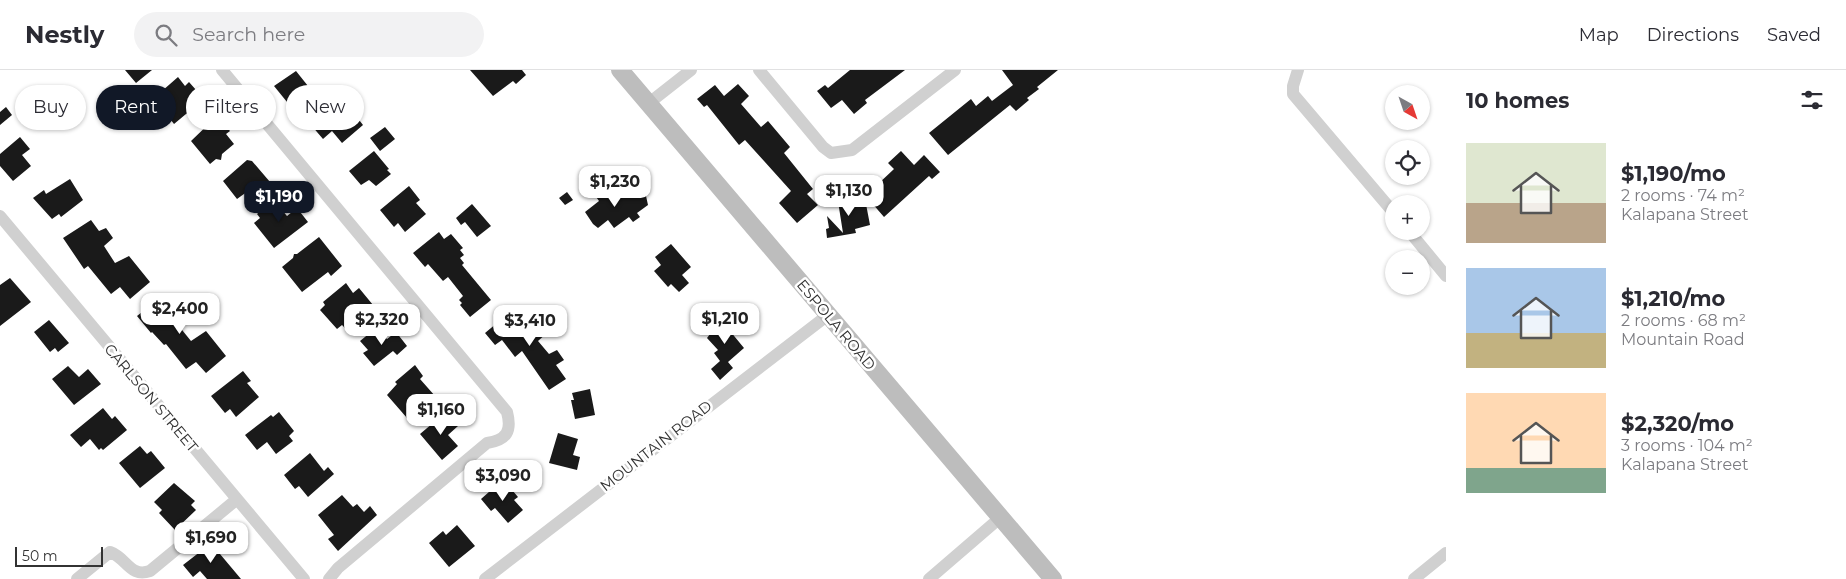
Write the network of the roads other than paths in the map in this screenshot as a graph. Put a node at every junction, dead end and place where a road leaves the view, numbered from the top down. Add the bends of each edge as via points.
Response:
1 (222, 70) edge
2 (620, 70) edge
3 (692, 70) edge
4 (759, 70) edge
5 (955, 70) edge
6 (1298, 70) edge
7 (649, 103) junction
8 (1385, 203) edge
9 (0, 216) edge
10 (1416, 240) edge
11 (1446, 276) edge
12 (828, 315) junction
13 (236, 500) junction
14 (1001, 517) junction
15 (1446, 554) edge
16 (77, 579) edge
17 (304, 579) edge
18 (329, 579) edge
19 (485, 579) edge
20 (929, 579) edge
21 (1053, 579) edge
22 (1414, 579) edge

1 - 18 street via 506,412 510,424 506,435 487,443
2 - 7 main road, ESPOLA ROAD
3 - 7 street
4 - 5 street via 823,147 832,153 858,146
6 - 8 street via 1293,94
7 - 12 main road, ESPOLA ROAD
9 - 13 street, CARLSON STREET
10 - 11 street
12 - 14 main road, ESPOLA ROAD
12 - 19 street, MOUNTAIN ROAD
13 - 16 street via 142,574 133,571 118,555 110,552
13 - 17 street, CARLSON STREET
14 - 20 street
14 - 21 main road, ESPOLA ROAD
15 - 22 street

